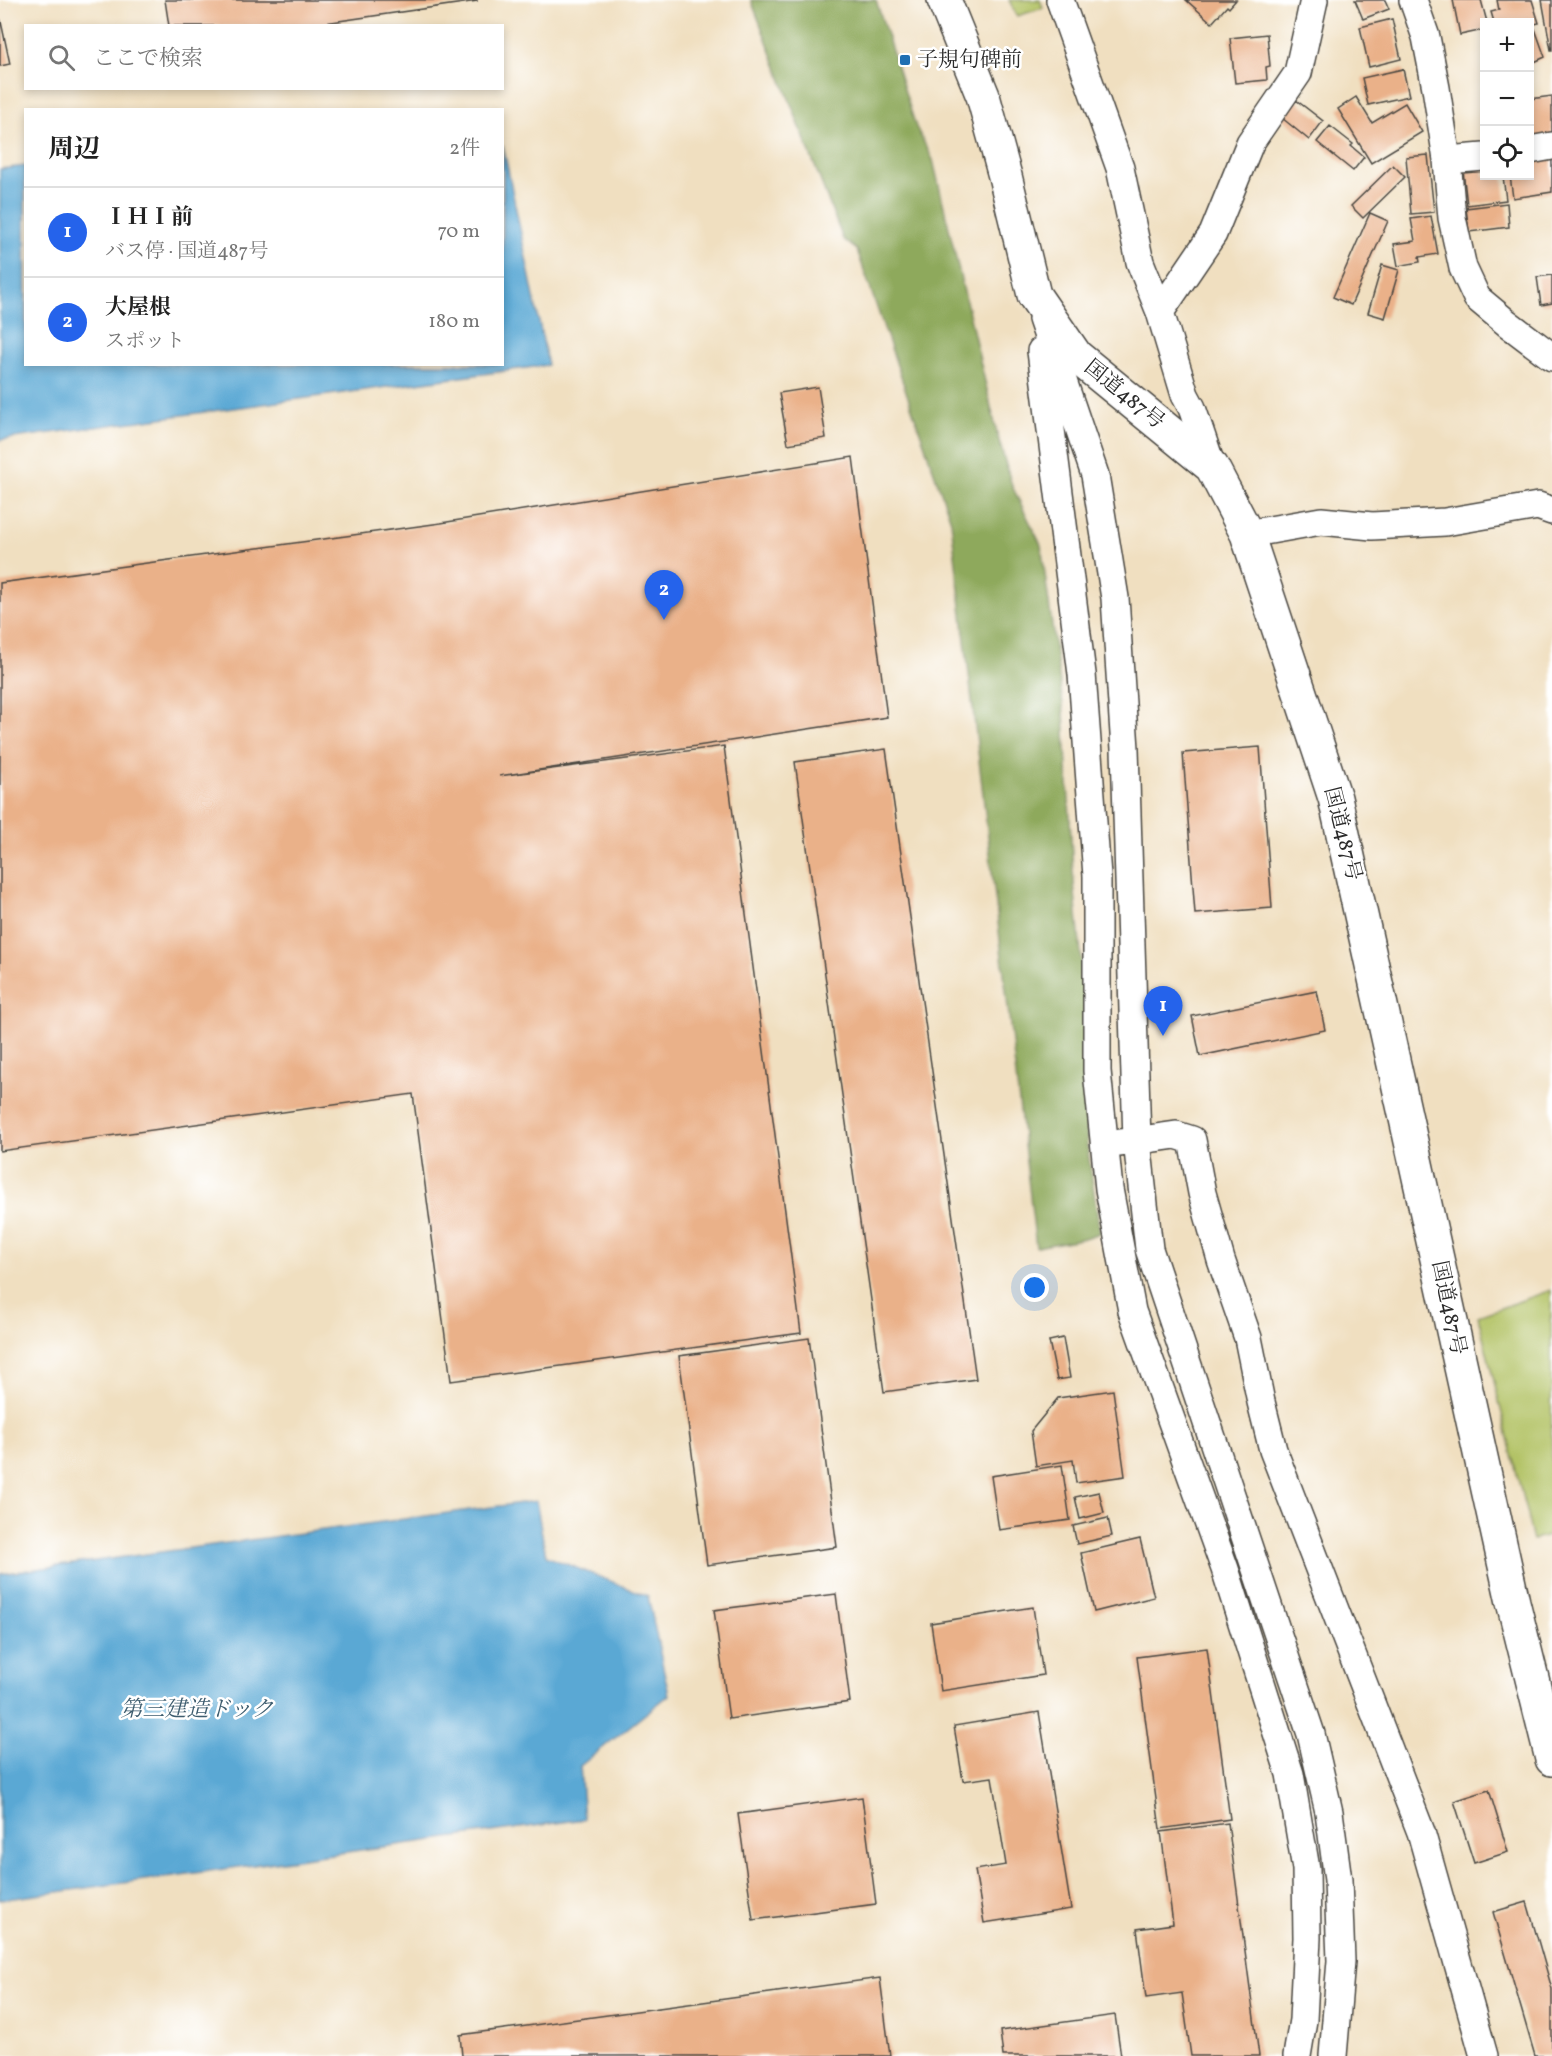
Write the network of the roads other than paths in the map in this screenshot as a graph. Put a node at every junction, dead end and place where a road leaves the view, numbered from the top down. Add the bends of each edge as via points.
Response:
1 (944, 0) edge
2 (1060, 0) edge
3 (1314, 0) edge
4 (1413, 0) edge
5 (1552, 146) edge
6 (1534, 149) edge
7 (1480, 157) edge
8 (1447, 160) junction
9 (1034, 295) junction
10 (1160, 312) junction
11 (1552, 357) edge
12 (1212, 467) junction
13 (1552, 512) edge
14 (1247, 534) junction
15 (1137, 1140) junction
16 (1105, 1145) junction
17 (1552, 1759) edge
18 (1297, 2056) edge
19 (1333, 2056) edge
20 (1484, 2056) edge

1 - 9 highway, 国道487号 via 983,96
2 - 10 street via 1120,168 1140,262
3 - 10 street via 1298,73 1250,143 1213,234
4 - 8 street via 1425,38
5 - 6 street
7 - 8 street
8 - 11 street via 1452,218 1464,268 1477,298
9 - 12 highway, 国道487号 via 1076,356
9 - 15 street via 1095,475 1115,598 1125,749
9 - 16 street via 1082,674 1097,876 1098,1071
10 - 12 street
12 - 14 highway, 国道487号
13 - 14 street via 1538,506 1445,522 1372,526 1321,521
14 - 17 highway, 国道487号 via 1335,798 1510,1590
15 - 16 street
15 - 19 street via 1149,1249 1311,1734 1326,1801 1338,1880 1341,1961
15 - 20 street via 1176,1135 1192,1140 1202,1193 1248,1338 1274,1450 1421,1832
16 - 18 street via 1109,1189 1132,1311 1225,1569 1290,1774 1306,1869 1306,1973

